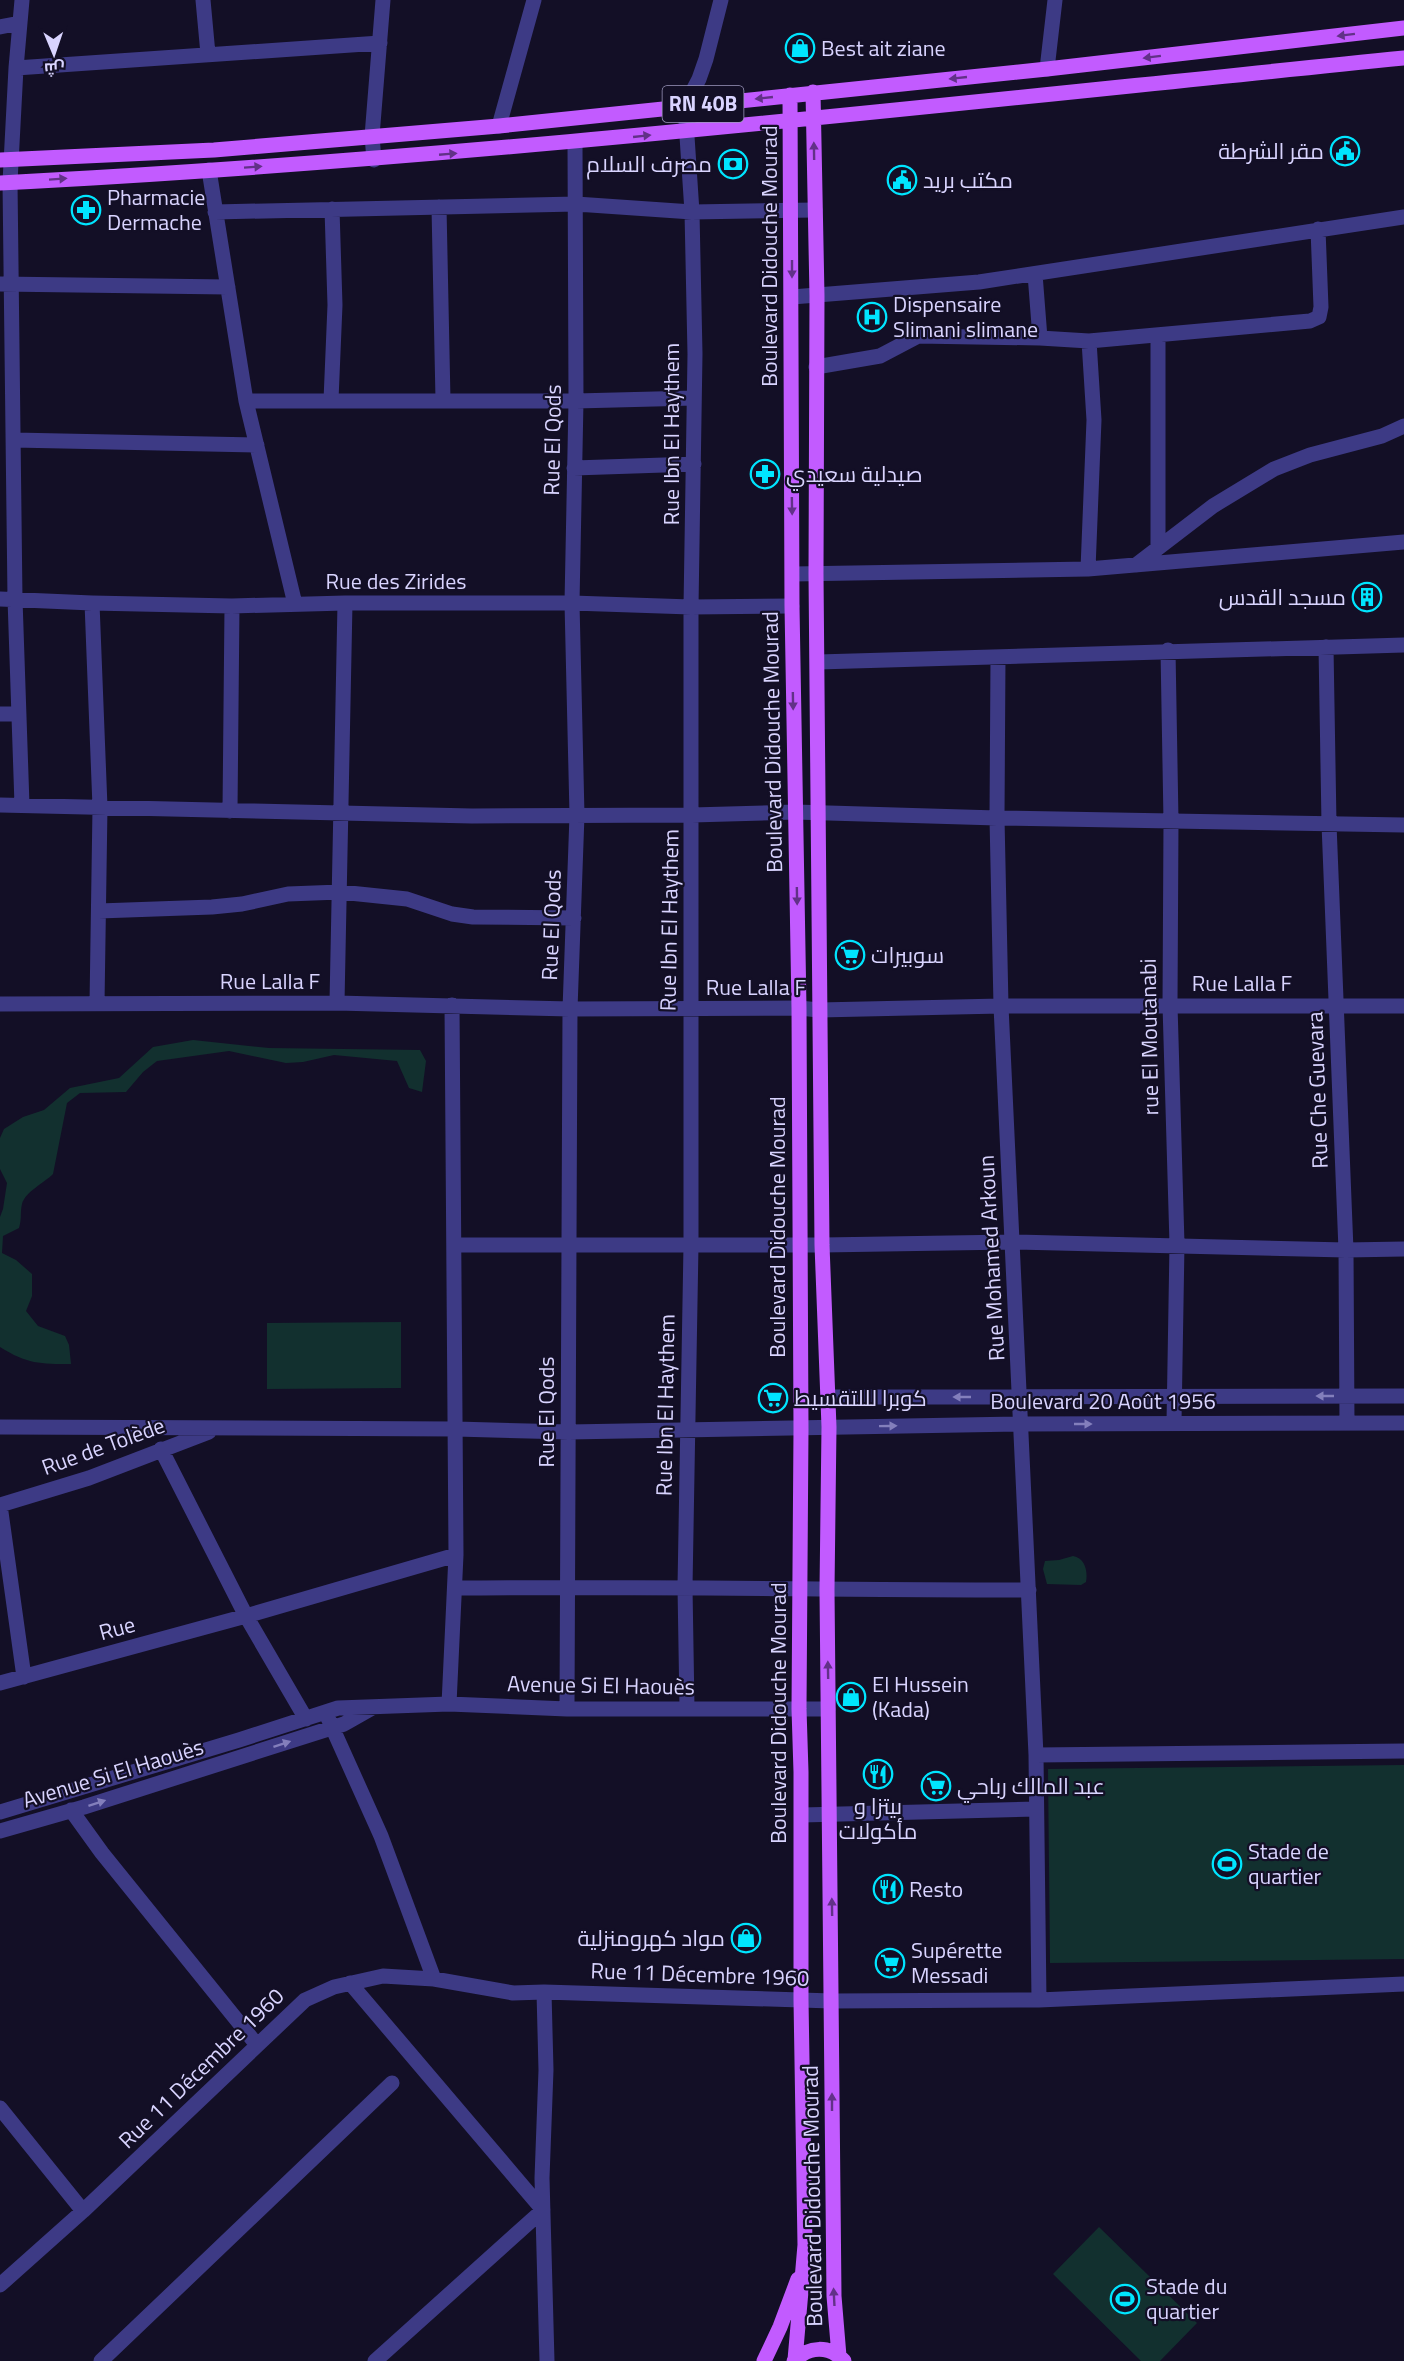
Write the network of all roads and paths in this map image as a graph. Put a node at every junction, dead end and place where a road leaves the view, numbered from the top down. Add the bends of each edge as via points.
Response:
1 (22, 0) edge
2 (203, 0) edge
3 (383, 0) edge
4 (534, 0) edge
5 (721, 0) edge
6 (1055, 0) edge
7 (20, 23) junction
8 (0, 27) edge
9 (1404, 28) edge
10 (380, 43) junction
11 (208, 54) junction
12 (1404, 58) edge
13 (16, 68) junction
14 (1047, 69) junction
15 (813, 92) junction
16 (790, 95) junction
17 (684, 106) junction
18 (813, 118) junction
19 (791, 120) junction
20 (499, 126) junction
21 (686, 132) junction
22 (372, 136) junction
23 (575, 143) junction
24 (5, 160) edge
25 (374, 160) junction
26 (209, 170) junction
27 (5, 183) edge
28 (576, 204) junction
29 (439, 207) junction
30 (332, 209) junction
31 (792, 210) junction
32 (815, 210) junction
33 (215, 212) junction
34 (692, 212) junction
35 (1404, 217) edge
36 (1318, 229) junction
37 (1035, 274) junction
38 (6, 284) edge
39 (228, 287) junction
40 (817, 296) junction
41 (792, 297) junction
42 (1158, 335) junction
43 (1040, 338) junction
44 (1089, 341) junction
45 (816, 367) junction
46 (694, 398) junction
47 (246, 400) junction
48 (332, 400) junction
49 (443, 400) junction
50 (576, 401) junction
51 (1404, 426) edge
52 (10, 445) edge
53 (257, 445) junction
54 (694, 464) junction
55 (574, 468) junction
56 (1404, 542) edge
57 (1158, 546) junction
58 (1135, 565) junction
59 (1088, 569) junction
60 (793, 574) junction
61 (816, 574) junction
62 (7, 599) edge
63 (92, 603) junction
64 (345, 603) junction
65 (572, 603) junction
66 (295, 604) junction
67 (232, 606) junction
68 (792, 606) junction
69 (691, 607) junction
70 (1404, 645) edge
71 (1326, 647) junction
72 (1168, 650) junction
73 (998, 657) junction
74 (818, 662) junction
75 (0, 714) edge
76 (19, 714) junction
77 (0, 805) edge
78 (22, 805) junction
79 (100, 807) junction
80 (230, 811) junction
81 (342, 811) junction
82 (795, 812) junction
83 (818, 813) junction
84 (577, 815) junction
85 (692, 815) junction
86 (997, 818) junction
87 (1171, 821) junction
88 (1329, 824) junction
89 (1404, 825) edge
90 (340, 892) junction
91 (99, 911) junction
92 (574, 918) junction
93 (337, 1003) junction
94 (0, 1004) edge
95 (98, 1004) junction
96 (452, 1005) junction
97 (1170, 1005) junction
98 (1001, 1006) junction
99 (1336, 1006) junction
100 (1404, 1006) edge
101 (799, 1008) junction
102 (570, 1009) junction
103 (690, 1009) junction
104 (819, 1010) junction
105 (1012, 1242) junction
106 (568, 1244) junction
107 (800, 1244) junction
108 (1177, 1244) junction
109 (453, 1245) junction
110 (691, 1245) junction
111 (822, 1245) junction
112 (1404, 1249) edge
113 (1346, 1250) junction
114 (1347, 1396) junction
115 (1404, 1396) edge
116 (828, 1397) junction
117 (1020, 1397) junction
118 (1175, 1397) junction
119 (1174, 1423) junction
120 (1347, 1423) junction
121 (1404, 1423) edge
122 (1021, 1424) junction
123 (0, 1427) edge
124 (829, 1427) junction
125 (221, 1428) junction
126 (456, 1429) junction
127 (688, 1429) junction
128 (801, 1429) junction
129 (569, 1432) junction
130 (161, 1449) junction
131 (0, 1505) edge
132 (456, 1555) junction
133 (685, 1587) junction
134 (455, 1588) junction
135 (800, 1588) junction
136 (568, 1589) junction
137 (827, 1590) junction
138 (1029, 1590) junction
139 (246, 1616) junction
140 (24, 1677) junction
141 (0, 1683) edge
142 (449, 1704) junction
143 (374, 1707) junction
144 (687, 1708) junction
145 (567, 1709) junction
146 (799, 1709) junction
147 (828, 1709) junction
148 (326, 1711) junction
149 (306, 1719) junction
150 (332, 1728) junction
151 (1404, 1751) edge
152 (1036, 1755) junction
153 (1036, 1809) junction
154 (71, 1810) junction
155 (0, 1812) edge
156 (830, 1814) junction
157 (802, 1815) junction
158 (0, 1831) edge
159 (434, 1979) junction
160 (350, 1983) junction
161 (1404, 1984) edge
162 (544, 1992) junction
163 (801, 2000) junction
164 (1040, 2000) junction
165 (832, 2001) junction
166 (257, 2045) junction
167 (392, 2083) dead end
168 (0, 2108) edge
169 (543, 2210) junction
170 (83, 2211) junction
171 (804, 2265) junction
172 (0, 2285) edge
173 (842, 2358) edge
174 (794, 2360) edge
175 (101, 2361) edge
176 (375, 2361) edge
177 (547, 2361) edge
178 (764, 2361) edge

1 - 7 street
2 - 11 street
3 - 10 street
4 - 20 street
5 - 17 street via 706,59
6 - 14 street
7 - 8 street
7 - 13 street
9 -> 14 main road, RN 40B
10 - 11 street
10 - 22 street
11 - 13 street
12 - 18 main road, RN 40B
13 - 24 street
14 -> 15 main road, RN 40B
15 - 16 main road, RN 40B
15 - 18 main road, Boulevard Didouche Mourad
16 -> 17 main road, RN 40B
16 - 19 main road, Boulevard Didouche Mourad
17 - 20 main road, RN 40B
17 - 21 street, Rue Ibn El Haythem
18 - 19 main road, RN 40B
32 -> 18 main road, Boulevard Didouche Mourad
19 - 21 main road, RN 40B
19 - 31 main road, Boulevard Didouche Mourad
20 - 22 main road, RN 40B
23 -> 21 main road, RN 40B
21 - 34 street, Rue Ibn El Haythem
22 - 24 main road, RN 40B via 214,150
22 - 25 street
25 -> 23 main road, RN 40B
23 - 28 street, Rue El Qods
24 - 27 street
26 -> 25 main road, RN 40B
27 -> 26 main road, RN 40B
26 - 33 street
27 - 38 street
28 - 29 street
28 - 34 street
28 - 50 street, Rue El Qods
29 - 30 street
29 - 49 street
30 - 33 street
30 - 48 street
31 - 32 street
31 - 34 street
31 -> 41 main road, Boulevard Didouche Mourad
32 - 40 main road, Boulevard Didouche Mourad
33 - 39 street
34 - 46 street, Rue Ibn El Haythem
35 - 36 street
36 - 37 street
36 - 42 street via 1319,317 1294,324
37 - 40 street
37 - 43 street
38 - 39 street
38 - 52 street
39 - 47 street
40 - 41 street
40 - 45 main road, Boulevard Didouche Mourad
41 -> 60 main road, Boulevard Didouche Mourad
42 - 44 street
42 - 57 street
43 - 44 street
43 - 45 street via 918,336 880,356
44 - 59 street via 1094,420
45 - 61 main road, Boulevard Didouche Mourad
46 - 50 street
46 - 54 street, Rue Ibn El Haythem
47 - 48 street
47 - 53 street
48 - 49 street
49 - 50 street
50 - 55 street, Rue El Qods
51 - 57 street via 1274,469
52 - 53 street
52 - 62 street
53 - 66 street
54 - 55 street
54 - 69 street, Rue Ibn El Haythem
55 - 65 street, Rue El Qods
56 - 58 street
57 - 58 street
58 - 59 street
59 - 61 street
60 - 61 street
60 - 68 main road, Boulevard Didouche Mourad
61 - 74 main road, Boulevard Didouche Mourad
62 - 63 street, Rue des Zirides
62 - 76 street
63 - 67 street, Rue des Zirides
63 - 79 street
64 - 65 street, Rue des Zirides
64 - 66 street, Rue des Zirides
64 - 81 street
65 - 69 street, Rue des Zirides
65 - 84 street, Rue El Qods
66 - 67 street, Rue des Zirides
67 - 80 street
68 - 69 street, Rue des Zirides
68 -> 82 main road, Boulevard Didouche Mourad
69 - 85 street, Rue Ibn El Haythem
70 - 71 street
71 - 72 street
71 - 88 street, Rue Che Guevara
72 - 73 street
72 - 87 street, rue El Moutanabi
73 - 74 street
73 - 86 street, Rue Mohamed Arkoun
74 - 83 main road, Boulevard Didouche Mourad
75 - 76 street
76 - 78 street
77 - 78 street
78 - 79 street
79 - 80 street
79 - 91 street
80 - 81 street
81 - 84 street
81 - 90 street
82 - 83 street
82 - 85 street
82 -> 101 main road, Boulevard Didouche Mourad
83 - 86 street
83 - 104 main road, Boulevard Didouche Mourad
84 - 85 street
84 - 92 street, Rue El Qods
85 - 103 street, Rue Ibn El Haythem
86 - 87 street
86 - 98 street, Rue Mohamed Arkoun
87 - 88 street
87 - 97 street, rue El Moutanabi
88 - 89 street
88 - 99 street, Rue Che Guevara
90 - 91 street via 288,894 212,907
90 - 92 street via 407,899 473,917
90 - 93 street
91 - 95 street
92 - 102 street, Rue El Qods
93 - 95 street, Rue Lalla F
93 - 96 street, Rue Lalla F
94 - 95 street, Rue Lalla F
96 - 102 street, Rue Lalla F
96 - 109 street
97 - 98 street, Rue Lalla F
97 - 99 street, Rue Lalla F
97 - 108 street, rue El Moutanabi
98 - 104 street, Rue Lalla F
98 - 105 street, Rue Mohamed Arkoun
99 - 100 street, Rue Lalla F
99 - 113 street, Rue Che Guevara
101 - 103 street, Rue Lalla F
101 - 104 street, Rue Lalla F
101 - 107 main road, Boulevard Didouche Mourad
102 - 103 street, Rue Lalla F
102 - 106 street, Rue El Qods
103 - 110 street, Rue Ibn El Haythem
104 - 111 main road, Boulevard Didouche Mourad
105 - 108 street
105 - 111 street
105 - 117 street, Rue Mohamed Arkoun
106 - 109 street
106 - 110 street
106 - 129 street, Rue El Qods
107 - 110 street
107 - 111 street
107 - 128 main road, Boulevard Didouche Mourad
108 - 113 street
108 - 118 street, rue El Moutanabi
109 - 126 street
110 - 127 street, Rue Ibn El Haythem
111 - 116 main road, Boulevard Didouche Mourad
112 - 113 street
113 - 114 street, Rue Che Guevara
114 - 115 street, Boulevard 20 Août 1956
114 -> 118 street, Boulevard 20 Août 1956
114 - 120 street, Rue Che Guevara
117 -> 116 street, Boulevard 20 Août 1956
116 - 124 main road, Boulevard Didouche Mourad
117 - 118 street, Boulevard 20 Août 1956
117 - 122 street, Rue Mohamed Arkoun
118 - 119 street, rue El Moutanabi
119 - 120 street, Boulevard 20 Août 1956
122 -> 119 street, Boulevard 20 Août 1956
120 - 121 street, Boulevard 20 Août 1956
124 -> 122 street, Boulevard 20 Août 1956
122 - 138 street, Rue Mohamed Arkoun
123 - 125 street, Boulevard 20 Août 1956
124 - 128 street, Boulevard 20 Août 1956
124 - 137 main road, Boulevard Didouche Mourad
125 - 126 street, Boulevard 20 Août 1956
125 - 130 street, Rue de Tolède
126 - 129 street, Boulevard 20 Août 1956
126 - 132 street
127 - 128 street, Boulevard 20 Août 1956
127 - 129 street, Boulevard 20 Août 1956
127 - 133 street, Rue Ibn El Haythem
128 - 135 main road, Boulevard Didouche Mourad
129 - 136 street, Rue El Qods
130 - 131 street, Rue de Tolède via 89,1478
130 - 139 street
131 - 140 street
132 - 134 street
132 - 139 street, Rue
133 - 135 street
133 - 136 street
133 - 144 street, Rue Ibn El Haythem
134 - 136 street
134 - 142 street
135 - 137 street
135 - 146 main road, Boulevard Didouche Mourad
136 - 145 street, Rue El Qods
137 - 138 street
147 -> 137 main road, Boulevard Didouche Mourad
138 - 152 street, Rue Mohamed Arkoun
139 - 140 street, Rue
139 - 149 street
140 - 141 street, Rue
142 - 143 street, Avenue Si El Haouès
142 - 145 street, Avenue Si El Haouès
143 - 148 street, Avenue Si El Haouès
143 - 150 street, Avenue Si El Haouès
144 - 145 street, Avenue Si El Haouès
144 - 146 street, Avenue Si El Haouès
146 - 147 street, Avenue Si El Haouès
146 - 157 main road, Boulevard Didouche Mourad
147 - 156 main road, Boulevard Didouche Mourad
148 - 149 street, Avenue Si El Haouès
148 - 150 street
149 - 155 street, Avenue Si El Haouès
154 -> 150 street, Avenue Si El Haouès
150 - 159 street via 381,1836
151 - 152 street
152 - 153 street, Rue Mohamed Arkoun
153 - 156 street
153 - 164 street, Rue Mohamed Arkoun
154 - 158 street, Avenue Si El Haouès
154 - 166 street
156 - 157 street
165 -> 156 main road, Boulevard Didouche Mourad
157 - 163 main road, Boulevard Didouche Mourad
159 - 160 street, Rue 11 Décembre 1960 via 383,1976
159 - 162 street, Rue 11 Décembre 1960 via 513,1993
160 - 166 street, Rue 11 Décembre 1960 via 305,2000
160 - 169 street
161 - 164 street, Rue 11 Décembre 1960
162 - 163 street, Rue 11 Décembre 1960
162 - 169 street
163 - 165 street, Rue 11 Décembre 1960
163 - 171 main road, Boulevard Didouche Mourad
164 - 165 street, Rue 11 Décembre 1960
173 -> 165 main road, Boulevard Didouche Mourad via 834,2296
166 - 170 street, Rue 11 Décembre 1960
167 - 175 street
168 - 170 street
169 - 176 street
169 - 177 street
170 - 172 street, Rue 11 Décembre 1960
171 - 174 main road, Boulevard Didouche Mourad
171 - 178 main road
173 - 174 main road via 830,2351 812,2350

